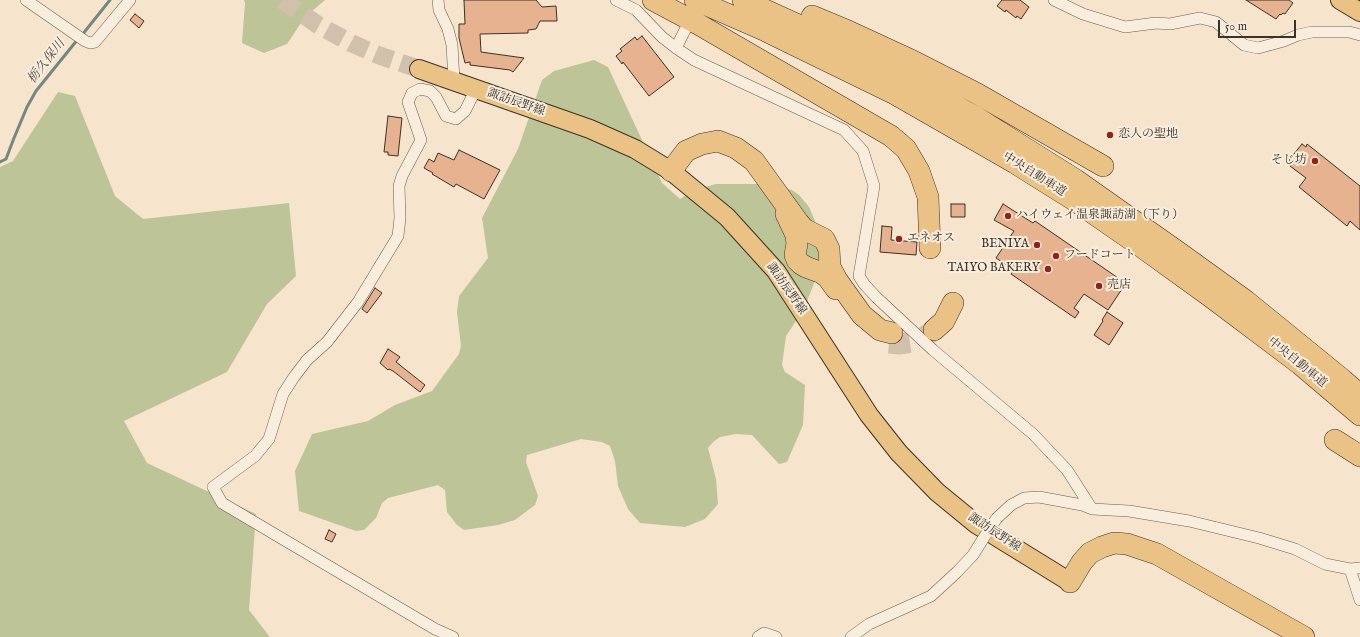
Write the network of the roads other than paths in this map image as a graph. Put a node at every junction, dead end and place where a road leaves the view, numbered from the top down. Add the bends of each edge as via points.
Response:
1 (26, 0) edge
2 (130, 0) edge
3 (438, 0) edge
4 (616, 0) edge
5 (653, 0) edge
6 (695, 0) edge
7 (743, 0) edge
8 (768, 0) edge
9 (1054, 0) edge
10 (1340, 0) edge
11 (1360, 12) edge
12 (687, 26) dead end
13 (1360, 35) edge
14 (676, 48) junction
15 (419, 69) tunnel mouth
16 (454, 81) junction
17 (476, 89) junction
18 (1103, 166) dead end
19 (760, 169) junction
20 (671, 171) junction
21 (930, 248) dead end
22 (1360, 395) edge
23 (1360, 415) edge
24 (1335, 440) dead end
25 (1360, 456) edge
26 (1092, 509) junction
27 (1355, 569) edge
28 (1070, 582) joint
29 (1360, 600) edge
30 (452, 637) edge
31 (758, 637) edge
32 (776, 637) edge
33 (851, 637) edge
34 (1304, 637) edge

1 - 2 street via 90,44 95,42
3 - 16 street via 439,10 452,45
4 - 14 street via 636,10
5 - 21 highway via 885,132 906,149 920,171 928,197
6 - 23 highway, 中央自動車道 via 766,31 893,93 1015,163 1074,200 1205,293 1300,364
7 - 22 highway, 中央自動車道 via 827,38 900,76 974,116 1076,180 1246,301
8 - 18 highway via 848,31 920,65 976,93
9 - 13 street via 1084,14 1125,27 1170,24 1200,18 1216,22 1244,44 1258,48 1312,32 1349,32
10 - 11 main road
12 - 14 street
14 - 26 street via 694,60 844,130 863,151 874,186 859,276 864,284 933,350 1033,434 1067,470
15 - 16 main road, 諏訪辰野線
16 - 17 main road, 諏訪辰野線
17 - 20 main road, 諏訪辰野線 via 590,129 635,149
17 - 30 street via 465,111 456,119 446,116 430,91 420,90 412,93 408,102 422,140 399,186 398,236 358,302 327,342 307,360 290,382 283,394 269,439 255,456 213,487 222,503 434,629
19 - 19 highway via 804,229 824,239 829,249 830,267 862,315 891,338 880,340 865,330 828,278 822,272 806,267 797,260 796,235
19 - 20 highway via 754,161 736,148 718,141 686,151
20 - 28 main road, 諏訪辰野線 via 727,218 776,271 869,415 899,453 937,492 976,524
24 - 25 highway
26 - 27 street via 1129,511 1213,527 1295,548 1325,564
26 - 33 street, bridge via 1040,497 1024,498 1011,505 998,518 973,555 931,596 869,624
27 - 29 street
28 - 34 highway via 1090,553 1114,543 1127,544 1157,554
31 - 32 street via 764,633

